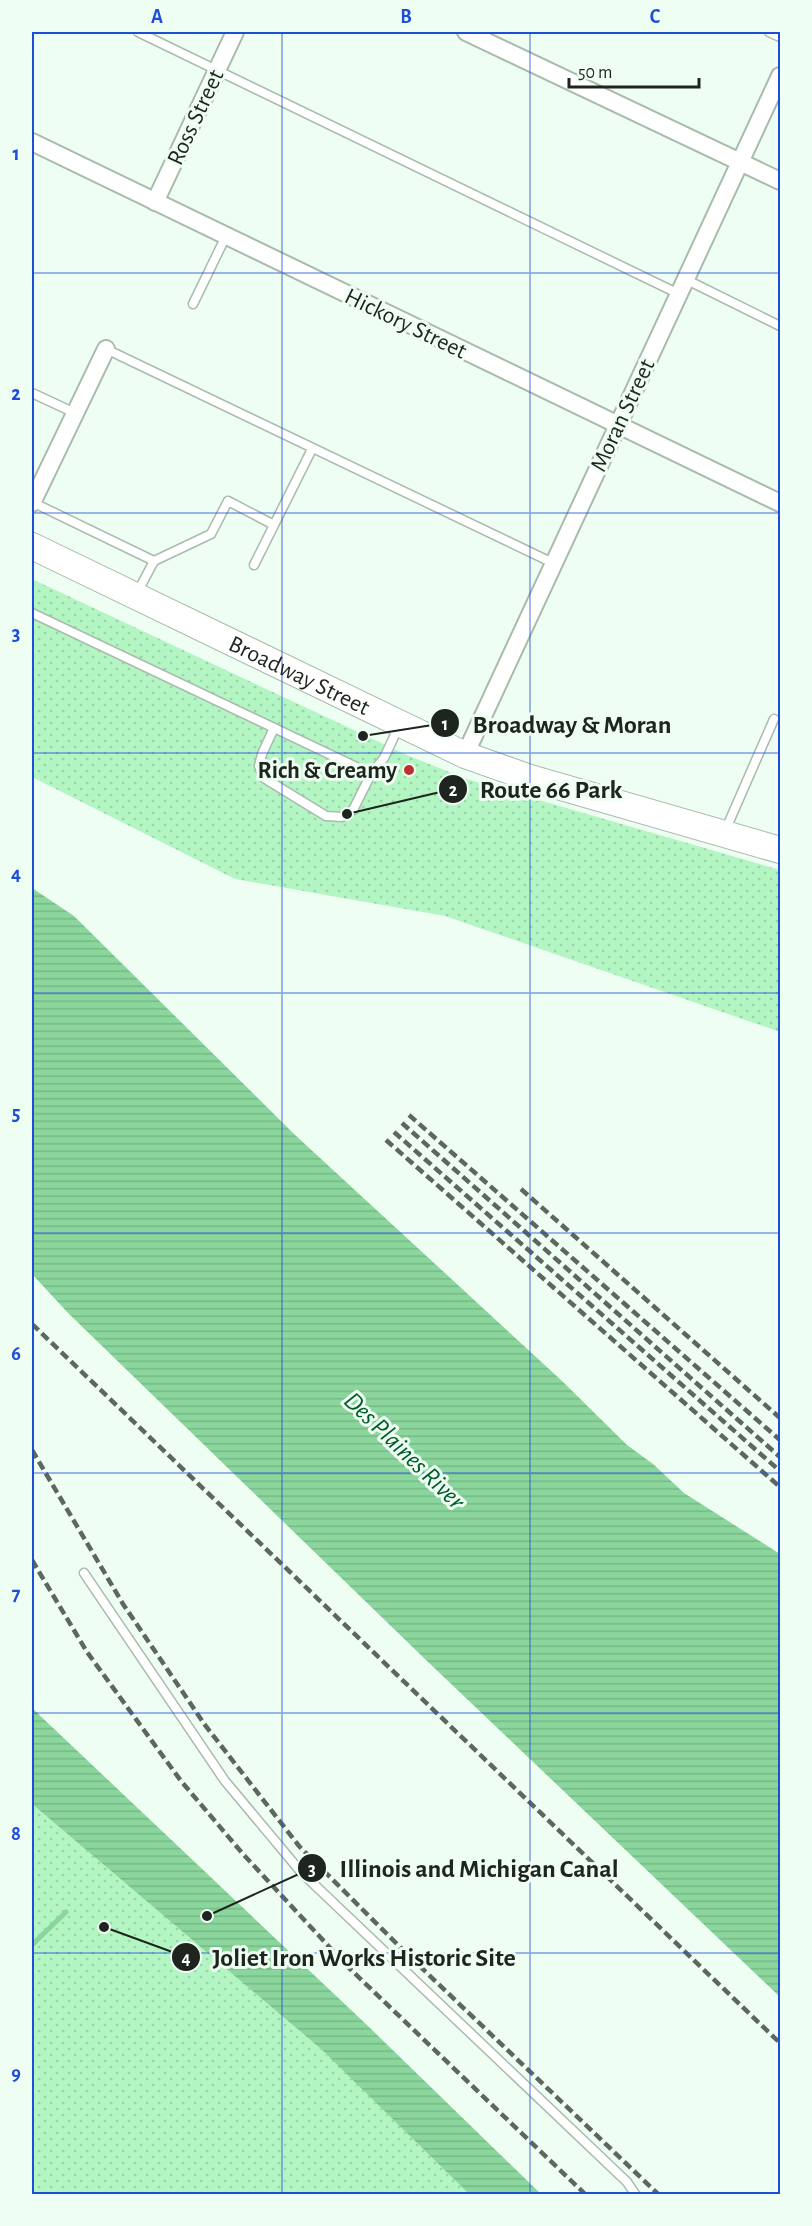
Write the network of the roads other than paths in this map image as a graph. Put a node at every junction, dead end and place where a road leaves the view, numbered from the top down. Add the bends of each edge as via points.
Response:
1 (138, 32) edge
2 (235, 32) edge
3 (466, 32) edge
4 (769, 32) edge
5 (780, 37) edge
6 (217, 69) junction
7 (780, 76) edge
8 (32, 142) edge
9 (740, 162) junction
10 (780, 181) edge
11 (155, 202) junction
12 (226, 236) junction
13 (682, 286) junction
14 (193, 304) dead end
15 (780, 326) edge
16 (106, 349) joint
17 (32, 393) edge
18 (75, 413) junction
19 (618, 425) junction
20 (312, 449) junction
21 (32, 502) edge
22 (780, 503) edge
23 (274, 525) junction
24 (32, 546) edge
25 (154, 561) junction
26 (554, 563) junction
27 (254, 565) dead end
28 (135, 596) junction
29 (32, 613) edge
30 (774, 719) dead end
31 (400, 724) junction
32 (274, 728) junction
33 (465, 755) junction
34 (371, 774) junction
35 (724, 834) junction
36 (780, 850) edge
37 (84, 1573) dead end
38 (635, 2194) edge

1 - 6 lane
2 - 6 street, Ross Street
3 - 9 street
4 - 5 lane
6 - 11 street, Ross Street
6 - 13 lane
7 - 9 street, Moran Street
8 - 11 street, Hickory Street
9 - 10 street
9 - 13 street, Moran Street
11 - 12 street, Hickory Street
12 - 14 lane
12 - 19 street, Hickory Street
13 - 15 lane
13 - 19 street, Moran Street
16 - 18 street
16 - 20 lane
17 - 18 lane
18 - 21 street
19 - 22 street, Hickory Street
19 - 26 street, Moran Street
20 - 23 lane
20 - 26 lane
21 - 25 lane
23 - 25 lane via 228,501 211,534
23 - 27 lane
24 - 28 main road, Broadway Street
25 - 28 lane
26 - 33 street, Moran Street
28 - 31 main road, Broadway Street
29 - 32 lane
30 - 35 lane
31 - 33 main road, Broadway Street
31 - 34 lane via 384,758
32 - 34 lane
32 - 34 lane via 260,760 264,778 327,816 342,817 353,810
33 - 35 main road, Broadway Street via 530,778
35 - 36 main road, Broadway Street
37 - 38 lane via 225,1781 301,1872 627,2182

